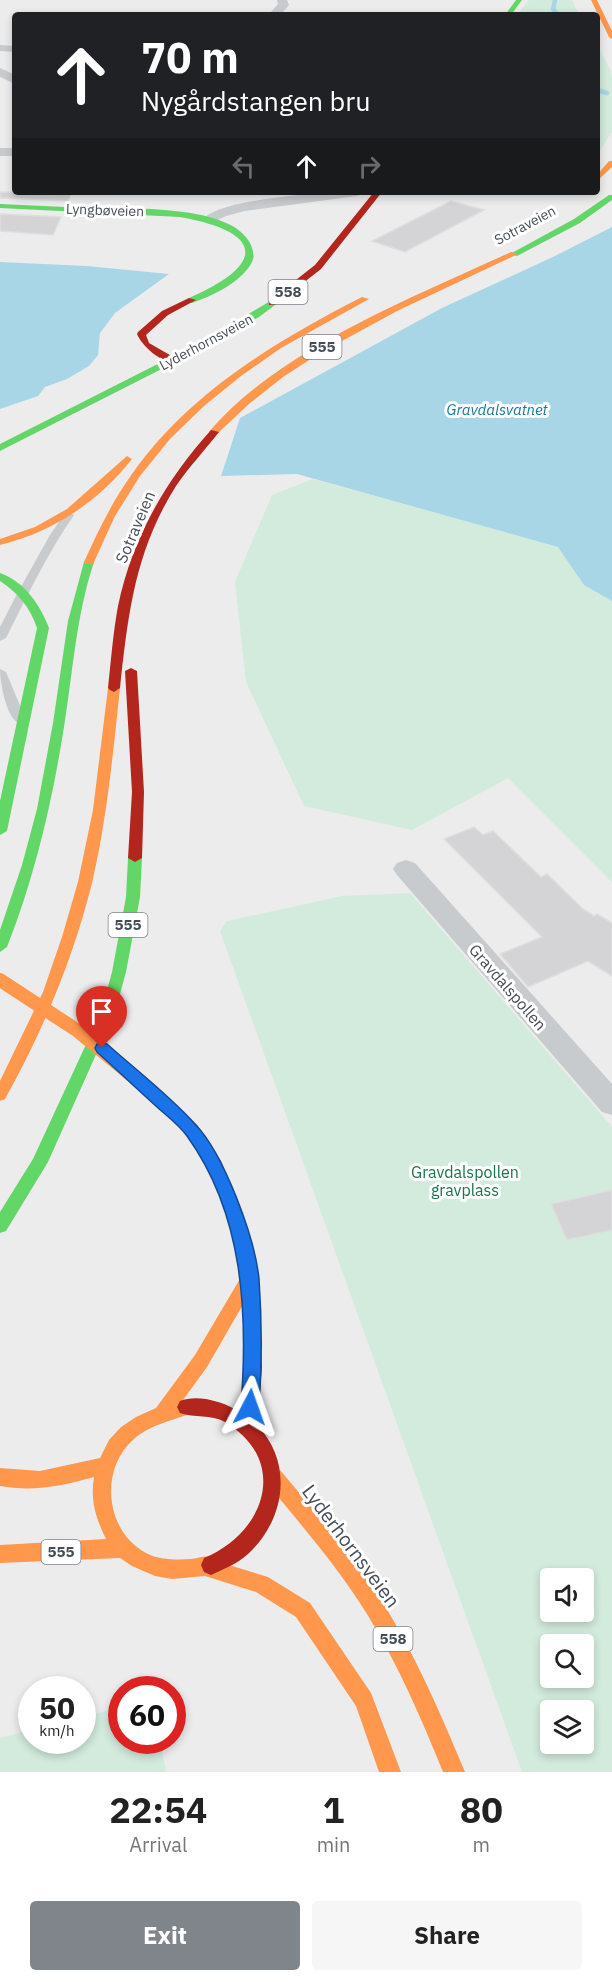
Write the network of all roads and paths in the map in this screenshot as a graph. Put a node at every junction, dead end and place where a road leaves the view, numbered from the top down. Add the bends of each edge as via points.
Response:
1 (282, 0) edge
2 (519, 0) edge
3 (277, 12) edge
4 (509, 12) edge
5 (600, 12) edge
6 (612, 37) edge
7 (612, 163) edge
8 (600, 176) edge
9 (318, 195) edge
10 (337, 195) edge
11 (376, 195) edge
12 (612, 197) edge
13 (301, 201) junction
14 (0, 206) edge
15 (209, 220) junction
16 (373, 296) dead end
17 (172, 360) junction
18 (220, 383) junction
19 (181, 405) dead end
20 (137, 447) dead end
21 (0, 448) edge
22 (69, 516) junction
23 (0, 542) edge
24 (0, 576) edge
25 (23, 592) junction
26 (126, 597) junction
27 (0, 638) edge
28 (0, 672) edge
29 (22, 726) junction
30 (0, 831) edge
31 (406, 869) dead end
32 (0, 946) edge
33 (0, 980) edge
34 (0, 1095) edge
35 (612, 1104) edge
36 (0, 1226) edge
37 (250, 1277) junction
38 (164, 1411) junction
39 (248, 1428) junction
40 (105, 1465) junction
41 (273, 1476) junction
42 (0, 1477) edge
43 (122, 1548) junction
44 (0, 1554) edge
45 (209, 1568) junction
46 (390, 1772) edge
47 (454, 1772) edge

1 - 3 street via 284,5
2 - 4 main road
5 - 6 main road
7 - 8 main road
9 - 13 street
10 - 13 street
11 - 17 main road, Lyderhornsveien / 558 via 331,252 300,283 248,320
12 - 26 main road, Sotraveien / 555 via 525,249 332,341 257,391 189,460 165,495 151,522
13 - 15 street via 244,207
14 - 15 main road, Lyngbøveien via 168,213
15 - 17 main road, Lyngbøveien via 242,237 251,252 250,259 230,279 158,316 146,327 141,334 145,344
16 - 18 main road, Sotraveien / 555 via 299,332
17 - 21 main road, Lyderhornsveien / 558
18 - 19 main road, 555
18 - 32 main road, Sotraveien / 555 via 153,450 125,490 91,555 81,588 52,768 33,854
20 - 22 main road via 100,490
22 - 23 main road
22 - 25 lane
24 - 25 main road
25 - 27 lane
25 - 29 main road via 40,614 43,628
26 - 34 main road, Sotraveien / 555 via 84,887 46,1000
26 - 36 main road, 555 via 138,792 133,897 119,972 108,1012 68,1103 40,1162
28 - 29 lane
29 - 30 main road
31 - 35 street, Gravdalspollen
33 - 37 main road, bridge via 74,1026 191,1129 215,1166 234,1213
37 - 38 main road, 558 via 201,1360
37 - 39 main road via 253,1366
38 - 39 main road, 558 via 209,1408
38 - 40 main road, 558 via 128,1431
39 - 41 main road, 558 via 265,1450
40 - 42 main road via 38,1480
40 - 43 main road, 558 via 100,1495 105,1524
41 - 45 main road, 558 via 271,1505 259,1532 237,1554
41 - 47 main road, Lyderhornsveien / 558 via 359,1584 387,1627
43 - 44 main road, 555
43 - 45 main road, 558 via 147,1564 177,1572
45 - 46 main road, 558 via 261,1584 303,1610 364,1700

